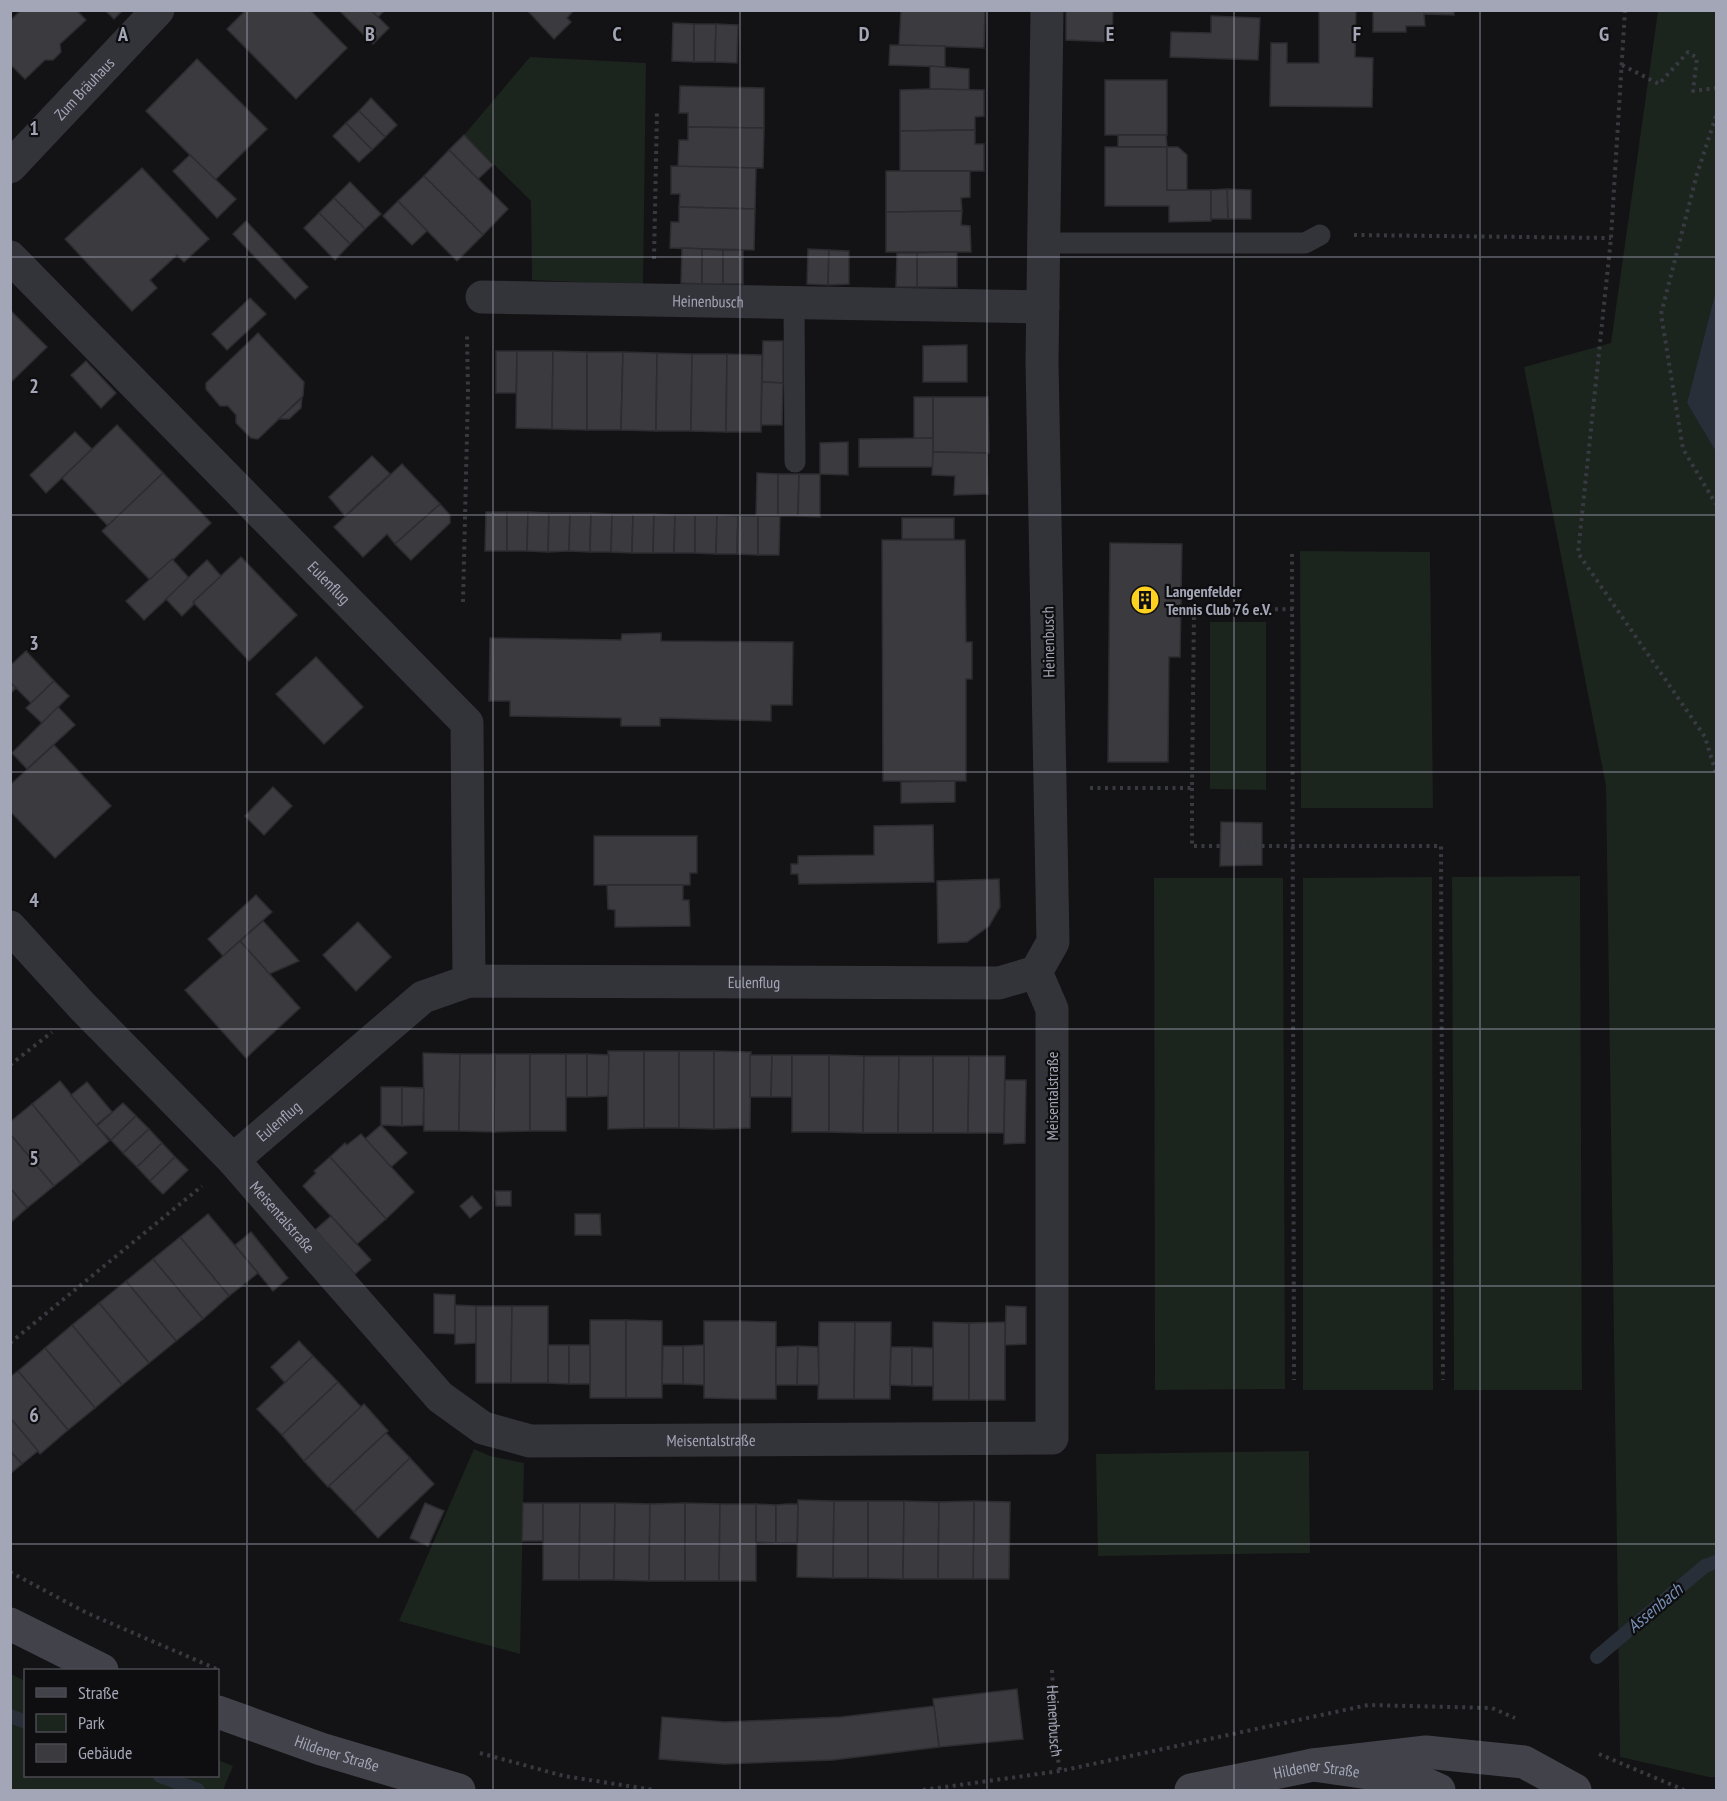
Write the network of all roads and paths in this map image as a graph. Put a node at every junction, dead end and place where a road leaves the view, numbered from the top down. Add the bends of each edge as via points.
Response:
1 (158, 10) edge
2 (1047, 10) edge
3 (1625, 10) edge
4 (1622, 65) junction
5 (1716, 88) edge
6 (657, 110) dead end
7 (1716, 116) edge
8 (10, 167) edge
9 (1320, 234) joint
10 (1611, 238) junction
11 (1043, 243) junction
12 (10, 257) edge
13 (482, 297) joint
14 (653, 300) junction
15 (795, 303) junction
16 (1043, 307) junction
17 (795, 462) dead end
18 (1716, 504) edge
19 (1292, 554) dead end
20 (463, 602) dead end
21 (1293, 609) junction
22 (1716, 773) edge
23 (1050, 788) junction
24 (1192, 788) junction
25 (1292, 846) junction
26 (10, 927) edge
27 (1036, 972) junction
28 (470, 981) junction
29 (83, 1007) junction
30 (10, 1065) edge
31 (233, 1160) junction
32 (10, 1343) edge
33 (1294, 1380) dead end
34 (1443, 1380) dead end
35 (10, 1572) edge
36 (10, 1624) edge
37 (98, 1669) edge
38 (216, 1669) edge
39 (219, 1670) edge
40 (1052, 1670) dead end
41 (222, 1671) dead end
42 (219, 1712) edge
43 (474, 1751) dead end
44 (1314, 1765) junction
45 (1060, 1770) dead end
46 (459, 1791) edge
47 (654, 1791) edge
48 (1191, 1791) edge
49 (1439, 1791) edge
50 (1575, 1791) edge

1 - 8 street, Zum Bräuhaus
2 - 11 street, Heinenbusch
3 - 4 path
4 - 5 path via 1659,84 1688,52 1697,58 1693,91
4 - 10 path
6 - 14 path
7 - 18 path via 1661,314 1683,449
9 - 10 path
9 - 11 lane via 1305,243
10 - 22 path via 1578,553 1705,737
11 - 16 street, Heinenbusch
12 - 28 street, Eulenflug via 467,723
13 - 14 street, Heinenbusch
13 - 20 path via 466,305
14 - 15 street, Heinenbusch
15 - 16 street, Heinenbusch
15 - 17 lane
16 - 23 street, Heinenbusch
19 - 21 path
21 - 24 path via 1194,610
21 - 25 path
23 - 24 path
23 - 27 street, Heinenbusch via 1053,942
24 - 25 path via 1192,846
25 - 33 path
25 - 34 path via 1441,846
26 - 29 street, Meisentalstraße
27 - 28 street, Eulenflug via 999,983
27 - 31 street, Meisentalstraße via 1052,1009 1052,1438 530,1441 483,1428 440,1397
28 - 31 street, Eulenflug via 423,997
29 - 30 path
29 - 31 street, Meisentalstraße
31 - 32 path
35 - 38 path via 87,1613
36 - 37 main road
39 - 41 path
40 - 45 path, Heinenbusch
42 - 46 main road, Hildener Straße via 321,1749
43 - 47 path via 564,1776
44 - 48 main road, Hildener Straße
44 - 49 main road, Hildener Straße via 1417,1780
44 - 50 main road via 1426,1752 1524,1762

